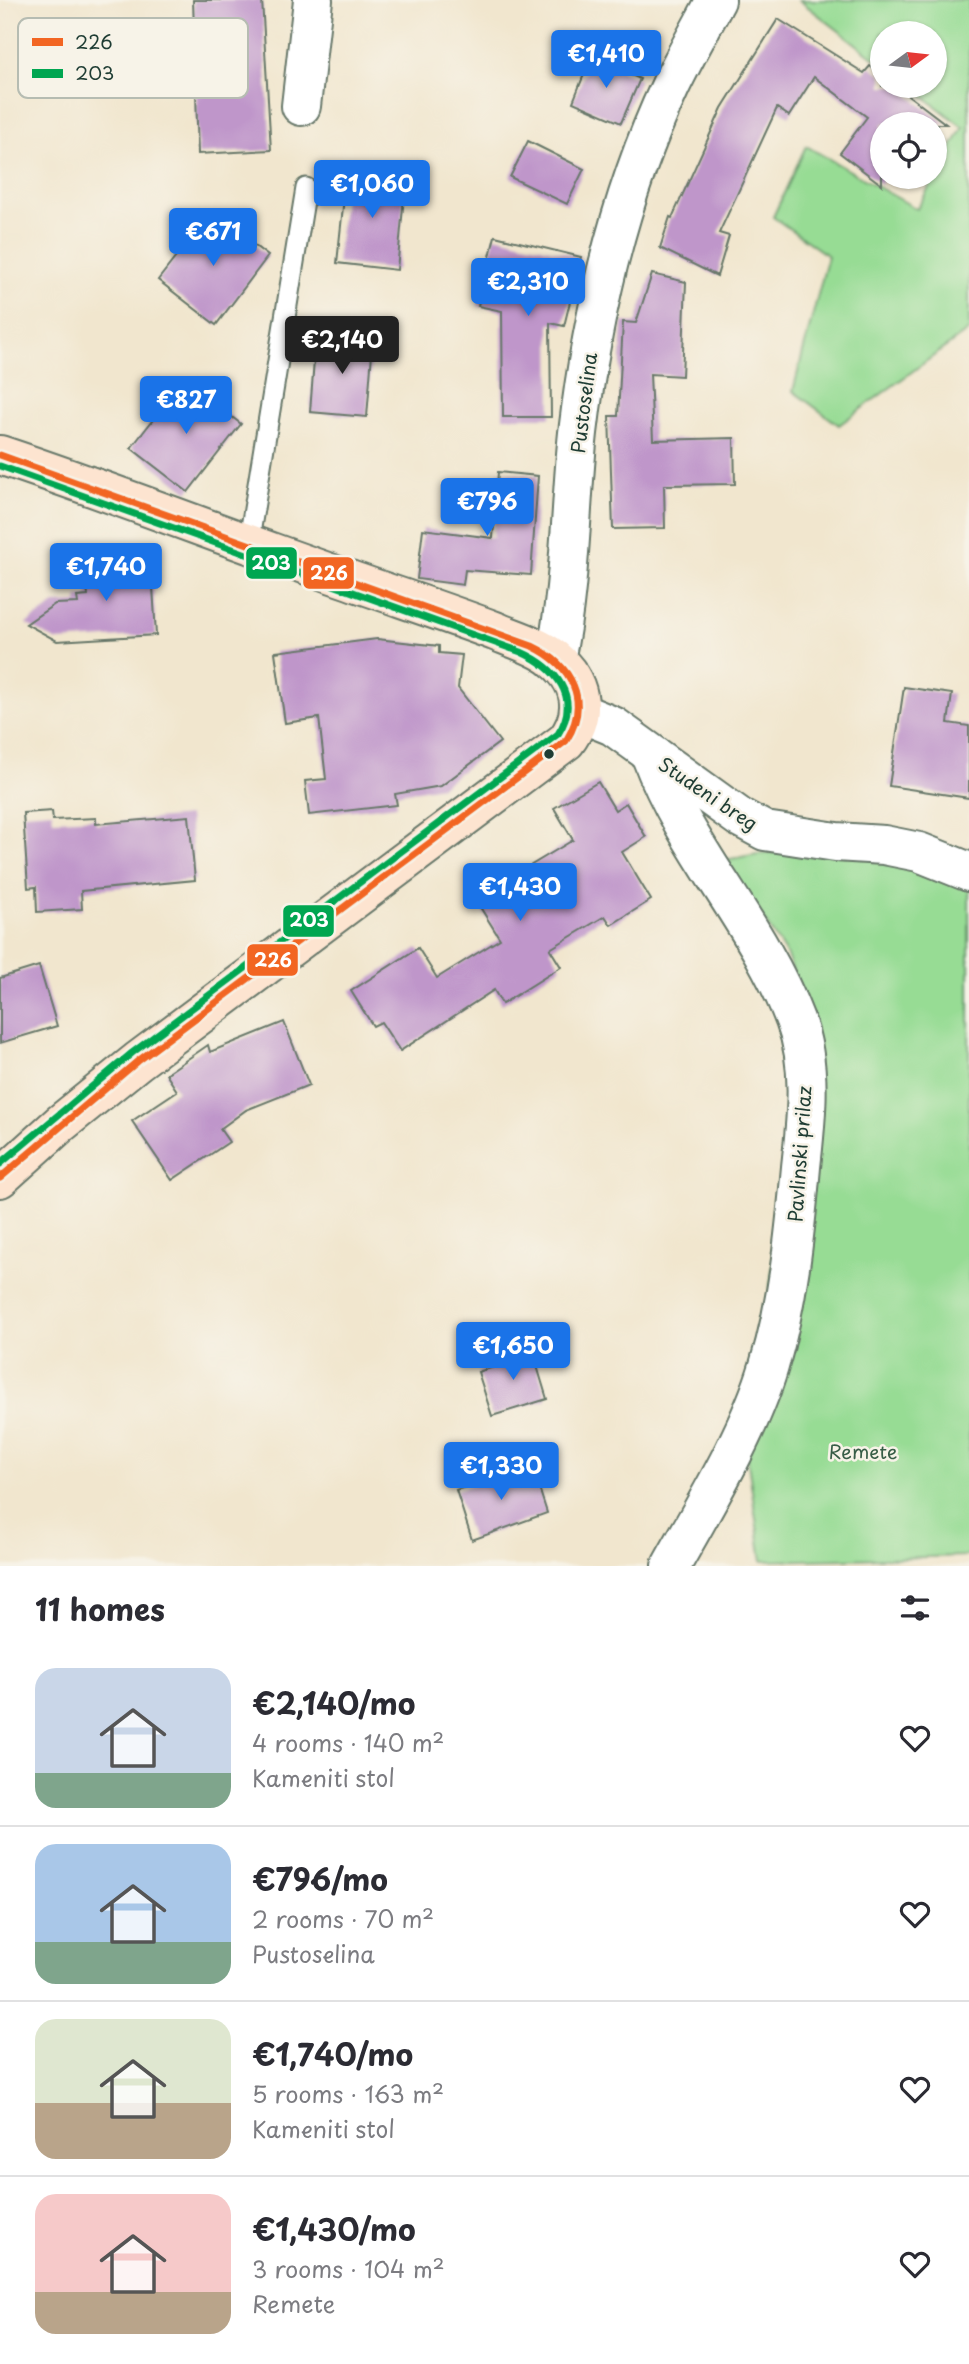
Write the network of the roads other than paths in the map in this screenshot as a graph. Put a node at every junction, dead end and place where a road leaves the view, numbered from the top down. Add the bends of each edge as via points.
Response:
1 (313, 0) edge
2 (716, 0) edge
3 (301, 106) dead end
4 (306, 188) dead end
5 (0, 455) edge
6 (248, 546) junction
7 (555, 660) junction
8 (581, 713) junction
9 (651, 756) junction
10 (969, 873) edge
11 (0, 1178) edge
12 (671, 1566) edge

1 - 3 street
2 - 7 street, Pustoselina via 671,86 630,191 609,263 594,326 579,432 564,618
4 - 6 lane
5 - 6 main road
6 - 7 main road via 473,623
7 - 8 main road via 578,694
8 - 9 street, Studeni breg via 613,726
8 - 11 main road via 566,741 138,1061
9 - 10 street, Studeni breg via 765,831 907,850
9 - 12 street, Pavlinski prilaz via 665,792 779,982 796,1023 805,1064 807,1110 792,1249 768,1369 731,1455

